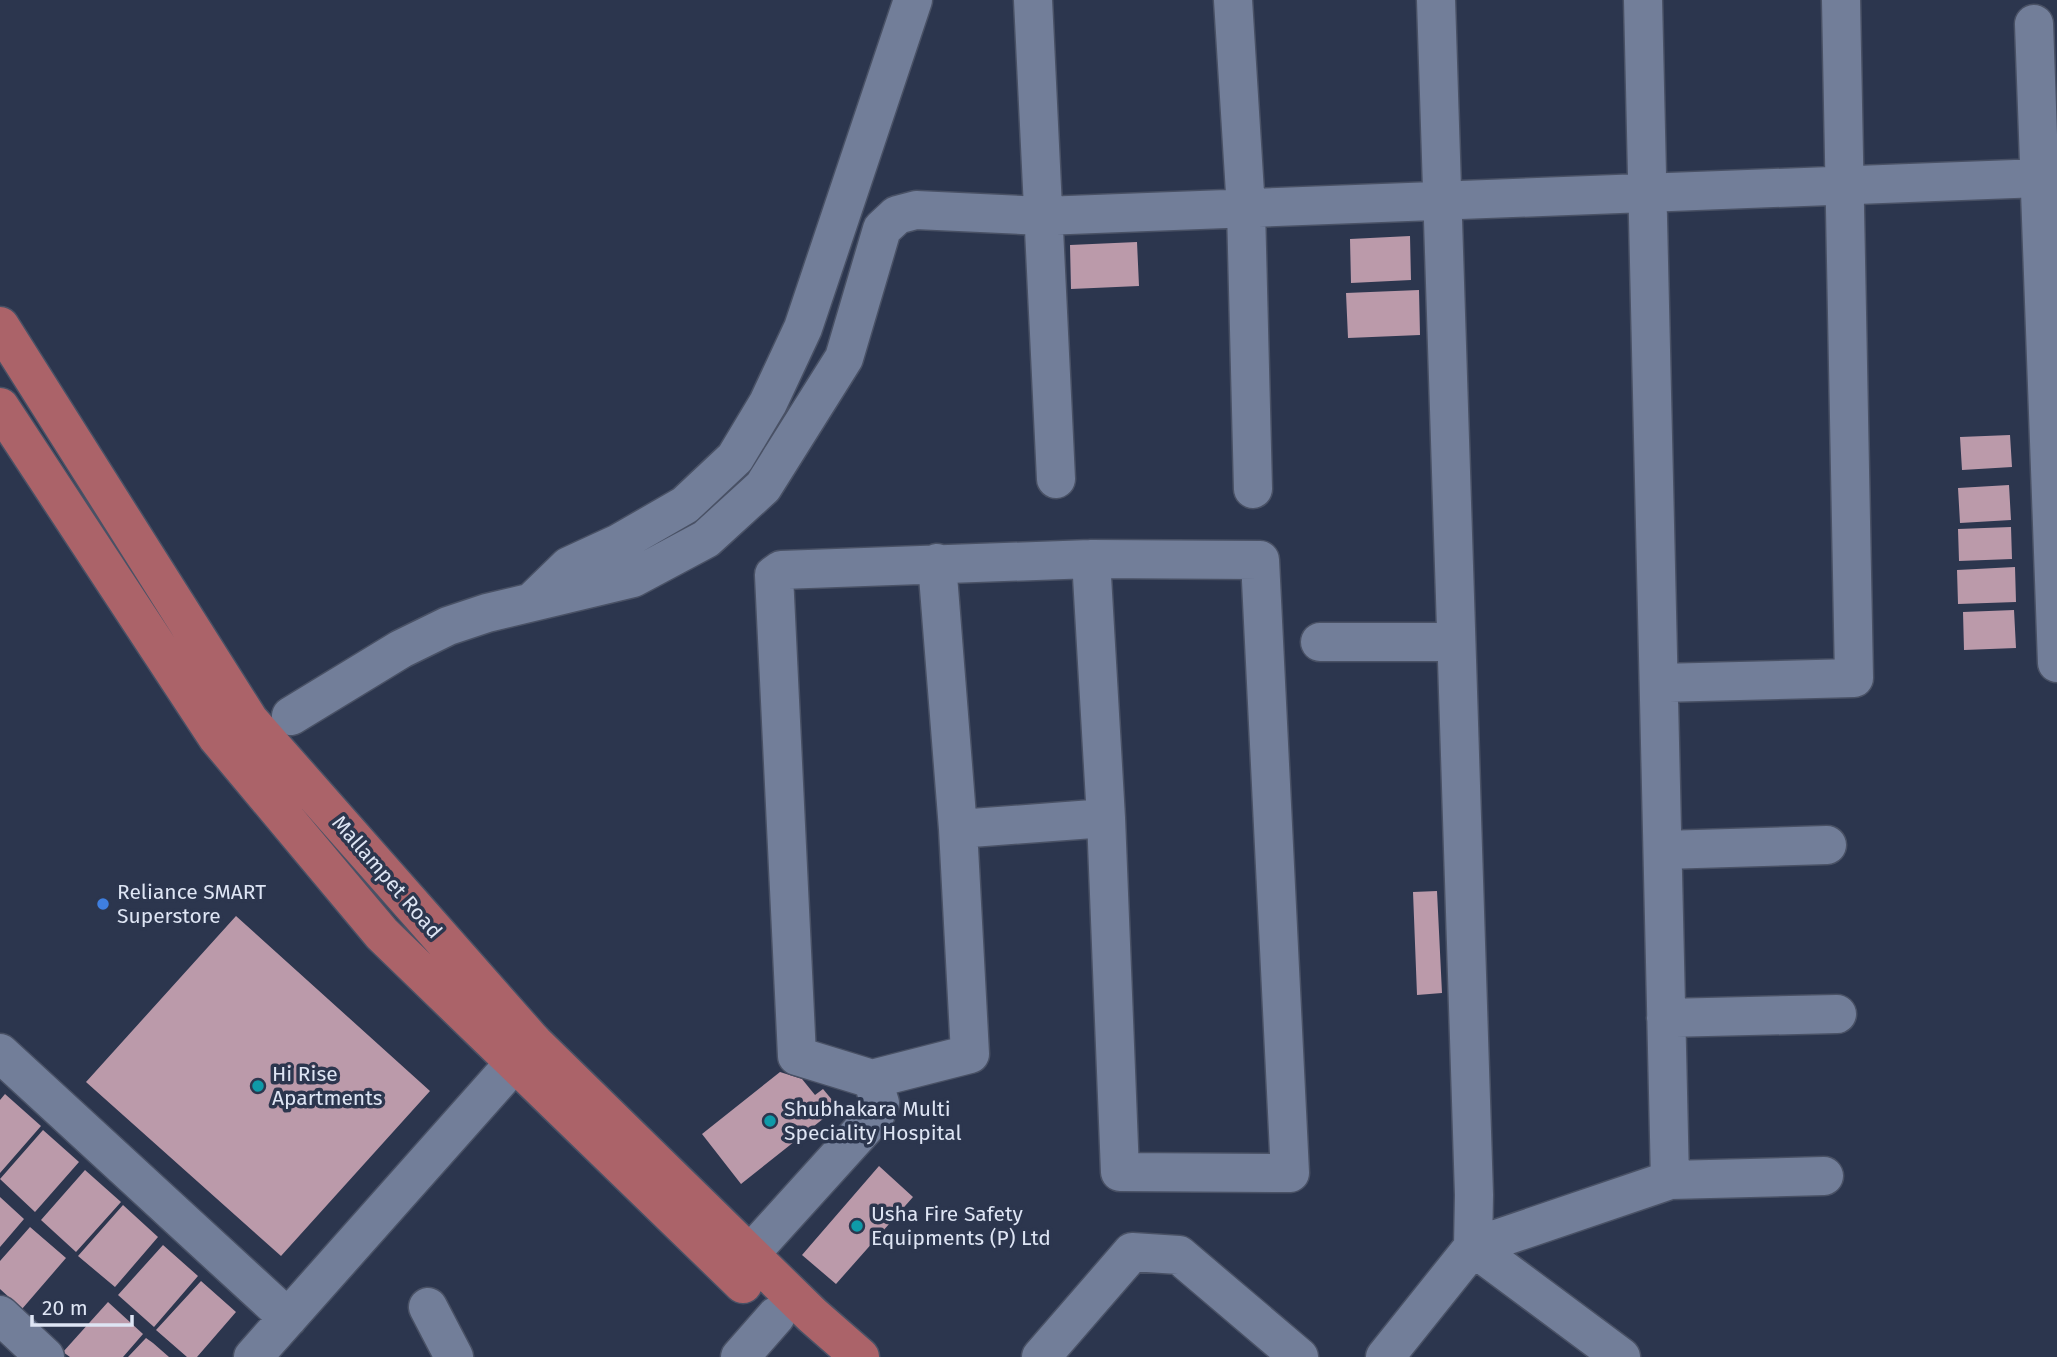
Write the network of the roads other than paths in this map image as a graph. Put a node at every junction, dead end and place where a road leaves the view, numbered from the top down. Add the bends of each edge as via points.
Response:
1 (913, 0) edge
2 (1033, 0) edge
3 (1233, 0) edge
4 (1436, 0) edge
5 (1643, 0) edge
6 (1841, 0) edge
7 (2034, 24) dead end
8 (2038, 178) junction
9 (1844, 185) junction
10 (1647, 192) junction
11 (1442, 201) junction
12 (1246, 209) junction
13 (1043, 216) junction
14 (0, 326) edge
15 (0, 407) edge
16 (1056, 479) dead end
17 (1253, 489) dead end
18 (1091, 559) junction
19 (937, 563) junction
20 (532, 602) junction
21 (1320, 642) dead end
22 (1456, 642) junction
23 (2057, 663) edge
24 (1659, 683) junction
25 (291, 716) dead end
26 (1106, 818) junction
27 (958, 829) junction
28 (1827, 845) dead end
29 (1662, 850) junction
30 (1837, 1014) dead end
31 (1666, 1018) junction
32 (0, 1053) edge
33 (523, 1053) junction
34 (872, 1079) junction
35 (1824, 1176) dead end
36 (1670, 1181) junction
37 (1473, 1247) junction
38 (750, 1254) junction
39 (428, 1307) dead end
40 (0, 1315) edge
41 (776, 1316) junction
42 (288, 1318) junction
43 (45, 1357) edge
44 (253, 1357) edge
45 (454, 1357) edge
46 (740, 1357) edge
47 (822, 1357) edge
48 (860, 1357) edge
49 (1041, 1357) edge
50 (1299, 1357) edge
51 (1385, 1357) edge
52 (1621, 1357) edge

1 - 20 street via 803,328 768,403 734,458 685,505 569,566
2 - 13 street
3 - 12 street
4 - 11 street
5 - 10 street
6 - 9 street
7 - 8 street
8 - 9 street
8 - 23 street
9 - 10 street
9 - 24 street via 1854,678
10 - 11 street
10 - 24 street
11 - 12 street
11 - 22 street
12 - 13 street
12 - 17 street
13 - 16 street
13 - 20 street via 916,211 897,215 882,229 844,358 763,488 706,539 633,578
14 - 33 main road, Mallampet Road via 249,720
15 - 33 main road, Mallampet Road via 217,737 382,934
18 - 19 street
18 - 26 street
18 - 26 street via 1260,560 1290,1173 1120,1172
19 - 27 street
19 - 34 street via 781,570 772,585 797,1056
20 - 25 street via 448,626
21 - 22 street
22 - 37 street
24 - 29 street
26 - 27 street
27 - 34 street via 970,1054
28 - 29 street
29 - 31 street
30 - 31 street
31 - 36 street
32 - 42 street
33 - 38 main road, Mallampet Road
33 - 41 main road, Mallampet Road
33 - 42 street
34 - 38 street via 880,1103 875,1116
35 - 36 street
36 - 37 street
37 - 51 street
37 - 52 street
38 - 48 main road, Mallampet Road
39 - 45 street
40 - 43 street
41 - 46 street
41 - 47 main road, Mallampet Road
42 - 44 street
49 - 50 street via 1132,1252 1179,1255

